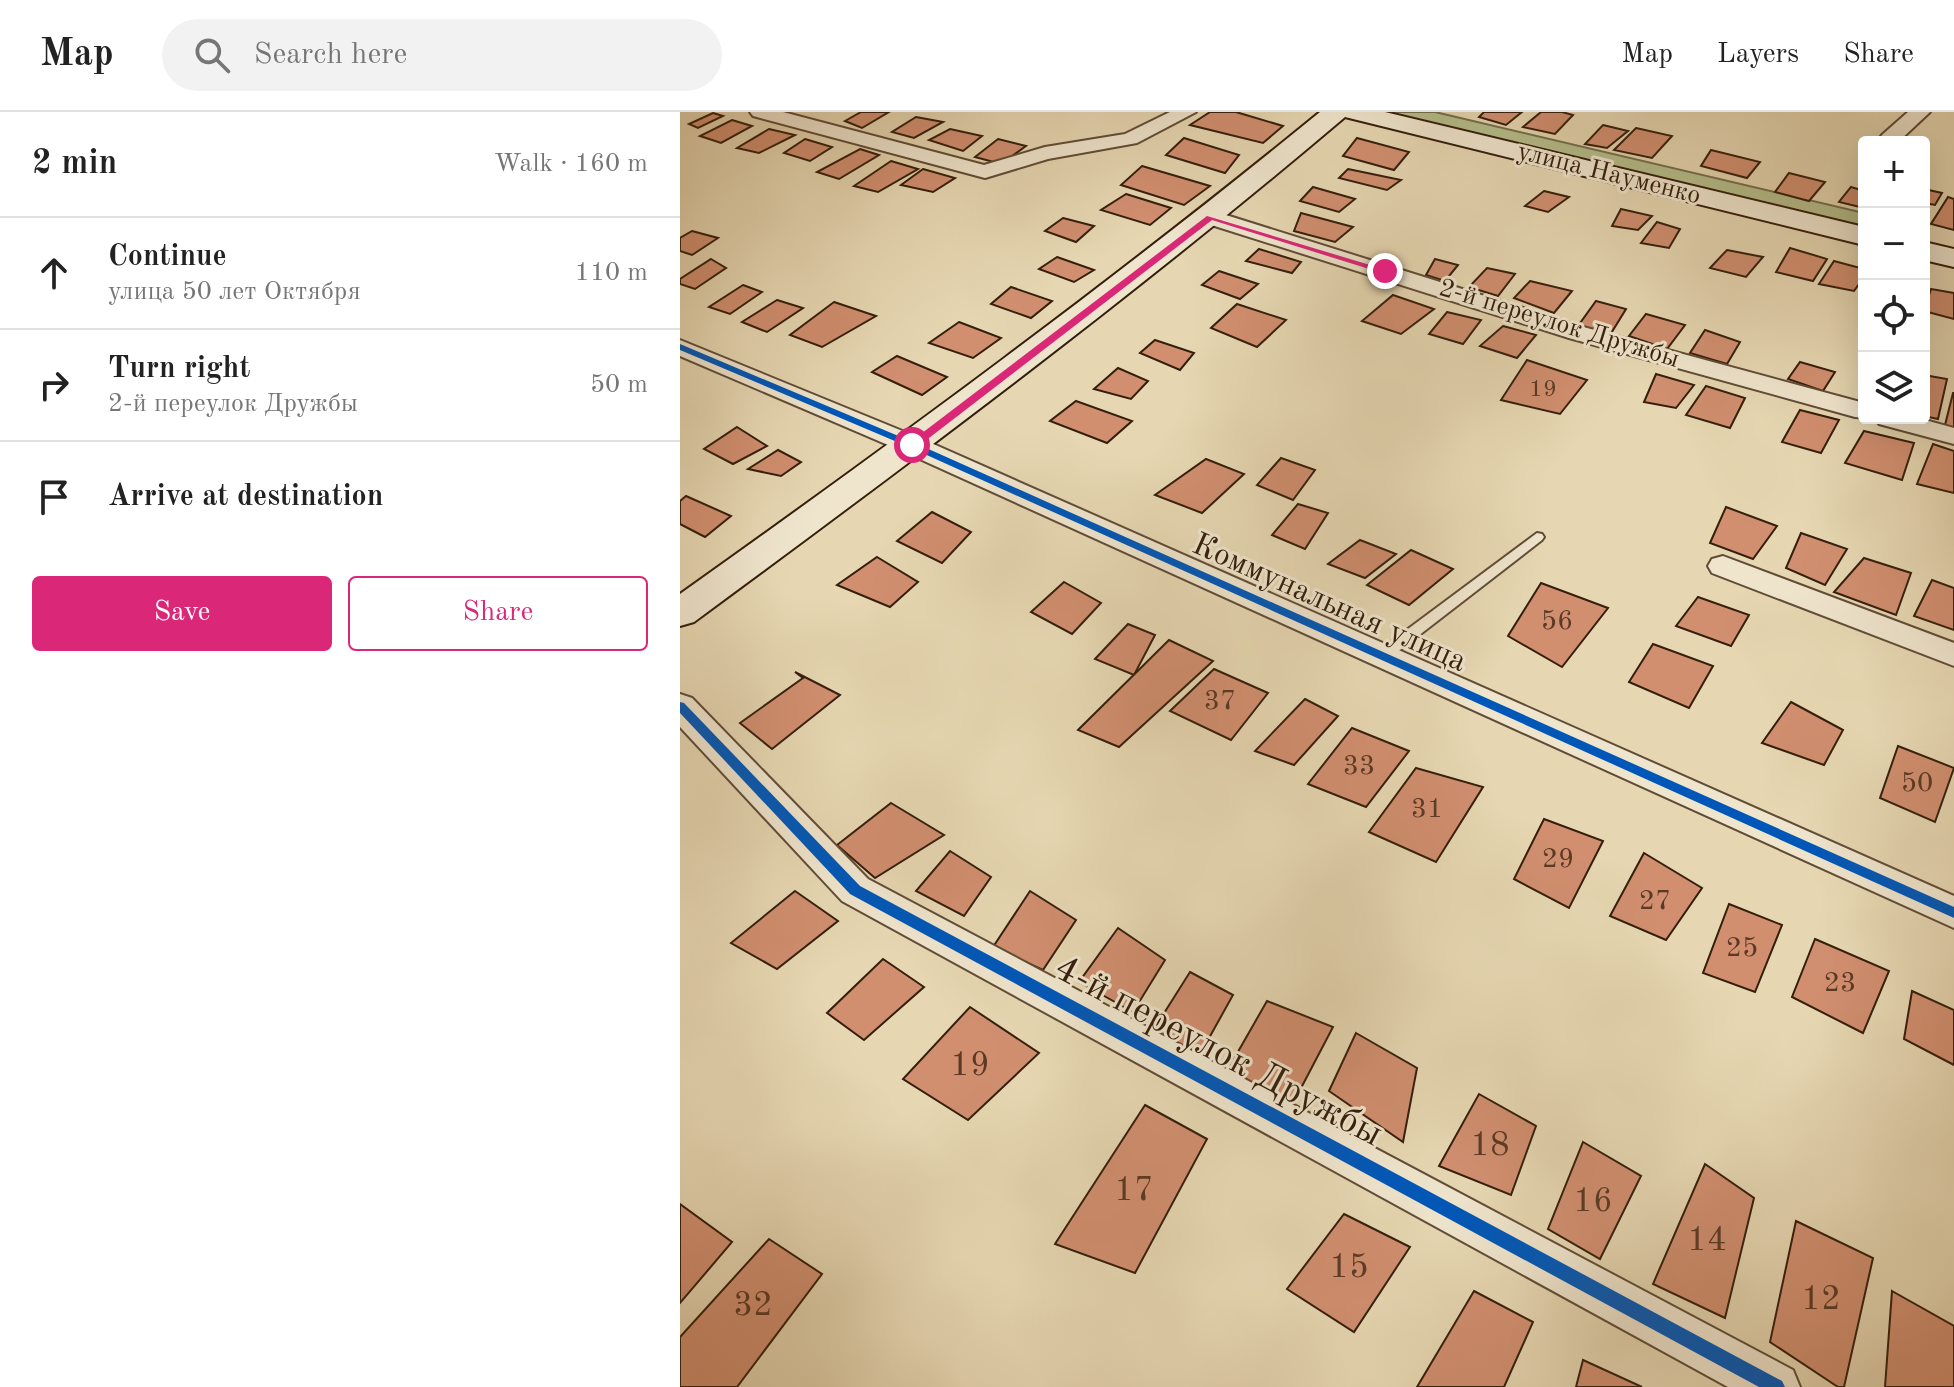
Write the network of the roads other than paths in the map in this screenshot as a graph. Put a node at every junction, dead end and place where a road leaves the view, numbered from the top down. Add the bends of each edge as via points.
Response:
1 (760, 112) edge
2 (1186, 112) edge
3 (1336, 112) edge
4 (1354, 112) edge
5 (1920, 112) edge
6 (1892, 136) edge
7 (1210, 217) junction
8 (1858, 235) edge
9 (1930, 252) edge
10 (1954, 258) edge
11 (680, 347) edge
12 (1858, 409) edge
13 (1910, 424) edge
14 (1954, 436) edge
15 (912, 445) junction
16 (1537, 537) dead end
17 (1723, 566) dead end
18 (680, 613) edge
19 (1954, 655) edge
20 (1382, 656) junction
21 (680, 706) edge
22 (1954, 913) edge
23 (1776, 1387) edge

1 - 2 street via 985,172 1045,153 1130,139
3 - 7 main road
4 - 8 main road, улица Науменко
5 - 6 street
7 - 12 street, 2-й переулок Дружбы via 1578,333
7 - 15 main road
9 - 10 main road
11 - 15 street, Коммунальная улица
13 - 14 street
15 - 18 main road
15 - 20 street, Коммунальная улица
16 - 20 lane
17 - 19 street
20 - 22 street, Коммунальная улица
21 - 23 street, 4-й переулок Дружбы via 855,890

